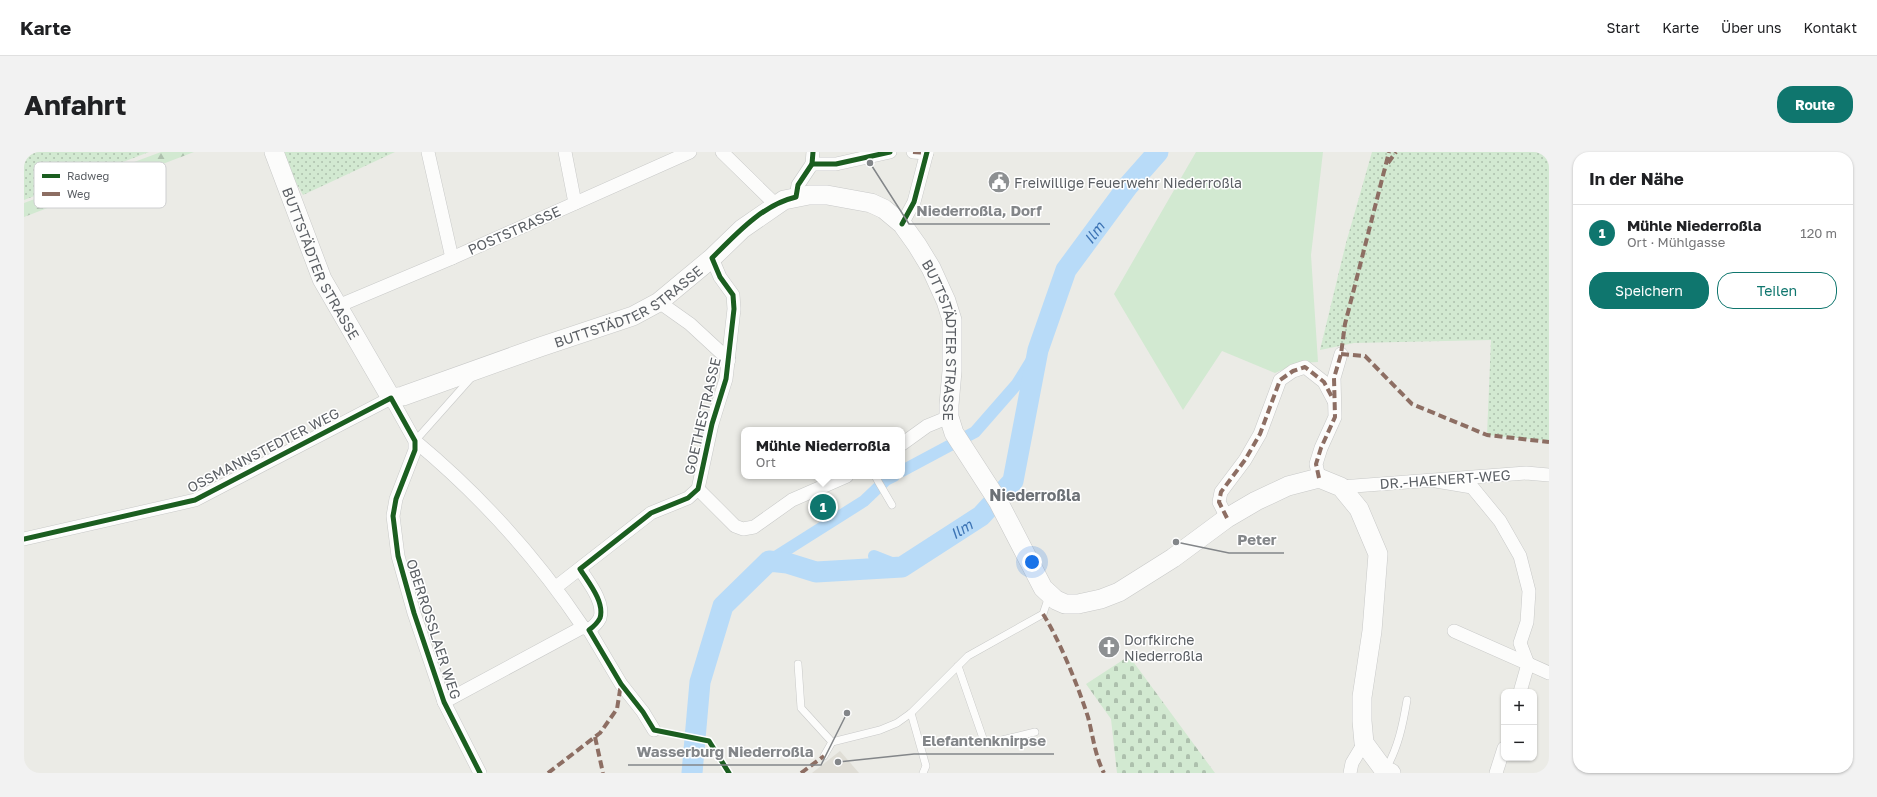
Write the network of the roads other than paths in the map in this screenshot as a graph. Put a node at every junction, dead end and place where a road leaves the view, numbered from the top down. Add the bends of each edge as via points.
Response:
1 (428, 152) edge
2 (565, 152) edge
3 (690, 152) edge
4 (722, 152) edge
5 (890, 152) edge
6 (913, 152) edge
7 (929, 152) edge
8 (813, 158) edge
9 (277, 159) edge
10 (796, 197) junction
11 (575, 203) junction
12 (775, 204) junction
13 (902, 224) junction
14 (452, 258) junction
15 (712, 258) junction
16 (659, 302) junction
17 (338, 306) junction
18 (1341, 354) dead end
19 (729, 360) junction
20 (477, 370) junction
21 (392, 398) junction
22 (1334, 401) junction
23 (949, 417) junction
24 (415, 441) junction
25 (905, 442) edge
26 (1549, 475) edge
27 (1319, 478) junction
28 (840, 479) edge
29 (877, 479) edge
30 (1436, 481) junction
31 (1341, 487) junction
32 (698, 489) junction
33 (892, 505) dead end
34 (1227, 518) junction
35 (24, 539) edge
36 (580, 569) junction
37 (556, 587) junction
38 (1049, 596) junction
39 (586, 629) junction
40 (1454, 631) dead end
41 (798, 664) dead end
42 (1528, 664) junction
43 (958, 666) junction
44 (1549, 673) edge
45 (1521, 689) edge
46 (1407, 700) dead end
47 (444, 702) junction
48 (911, 713) junction
49 (654, 730) dead end
50 (1035, 732) dead end
51 (832, 742) junction
52 (1364, 743) junction
53 (824, 756) dead end
54 (1501, 757) edge
55 (1388, 771) edge
56 (480, 773) edge
57 (923, 773) edge
58 (1350, 773) edge
59 (1496, 773) edge

1 - 14 street
2 - 11 street
3 - 11 street, POSTSTRASSE
4 - 12 street
5 - 8 street via 836,164
6 - 7 street
7 - 13 street via 914,202
8 - 10 street via 798,185
9 - 17 main road, BUTTSTÄDTER STRASSE via 322,278
10 - 12 main road, BUTTSTÄDTER STRASSE
10 - 13 main road, BUTTSTÄDTER STRASSE via 827,195 871,203 884,209
11 - 14 street, POSTSTRASSE
12 - 15 main road, BUTTSTÄDTER STRASSE via 742,229
13 - 23 main road, BUTTSTÄDTER STRASSE via 931,268 952,320
14 - 17 street, POSTSTRASSE
15 - 16 main road, BUTTSTÄDTER STRASSE
15 - 19 street, GOETHESTRASSE via 720,277 733,295
16 - 19 street, GOETHESTRASSE via 690,324
16 - 20 main road, BUTTSTÄDTER STRASSE via 632,316
17 - 21 main road, BUTTSTÄDTER STRASSE
18 - 22 street via 1334,378
19 - 32 street, GOETHESTRASSE
20 - 21 main road, BUTTSTÄDTER STRASSE
20 - 24 lane
21 - 24 street
21 - 35 street, OSSMANNSTEDTER WEG via 195,500
22 - 27 street via 1336,417 1316,464
22 - 34 street via 1324,382 1305,367 1280,380 1260,434 1245,460 1221,492 1219,502
23 - 25 street via 927,426
23 - 38 main road, BUTTSTÄDTER STRASSE via 954,433 998,500 1033,572
24 - 37 street via 484,504
24 - 47 street, OBERROSSLAER WEG via 415,450 396,499 394,529 402,575
26 - 30 street, DR.-HAENERT-WEG via 1526,473
27 - 31 main road
27 - 34 main road via 1288,486 1256,500
28 - 32 street via 792,500 754,527 743,529 735,526
29 - 33 lane
30 - 31 street, DR.-HAENERT-WEG
30 - 42 street via 1472,488 1500,521 1520,556 1529,591 1527,622 1520,643
31 - 52 main road via 1359,509 1378,554 1372,631 1362,697
32 - 36 street, GOETHESTRASSE via 688,498 652,513
34 - 38 main road via 1173,558 1119,592 1078,604 1065,604
36 - 37 street, GOETHESTRASSE
36 - 39 street via 599,601 601,610 599,620
37 - 39 street
38 - 43 lane via 1043,614 968,656
39 - 47 street
39 - 49 street
40 - 42 street
41 - 51 lane via 801,708
42 - 44 street
42 - 45 street
43 - 48 lane
43 - 50 lane via 985,744
46 - 55 lane
47 - 56 street, OBERROSSLAER WEG
48 - 51 lane via 897,723 880,730
48 - 57 lane via 926,766
51 - 53 lane
52 - 55 main road
52 - 58 street via 1352,762
54 - 59 street

